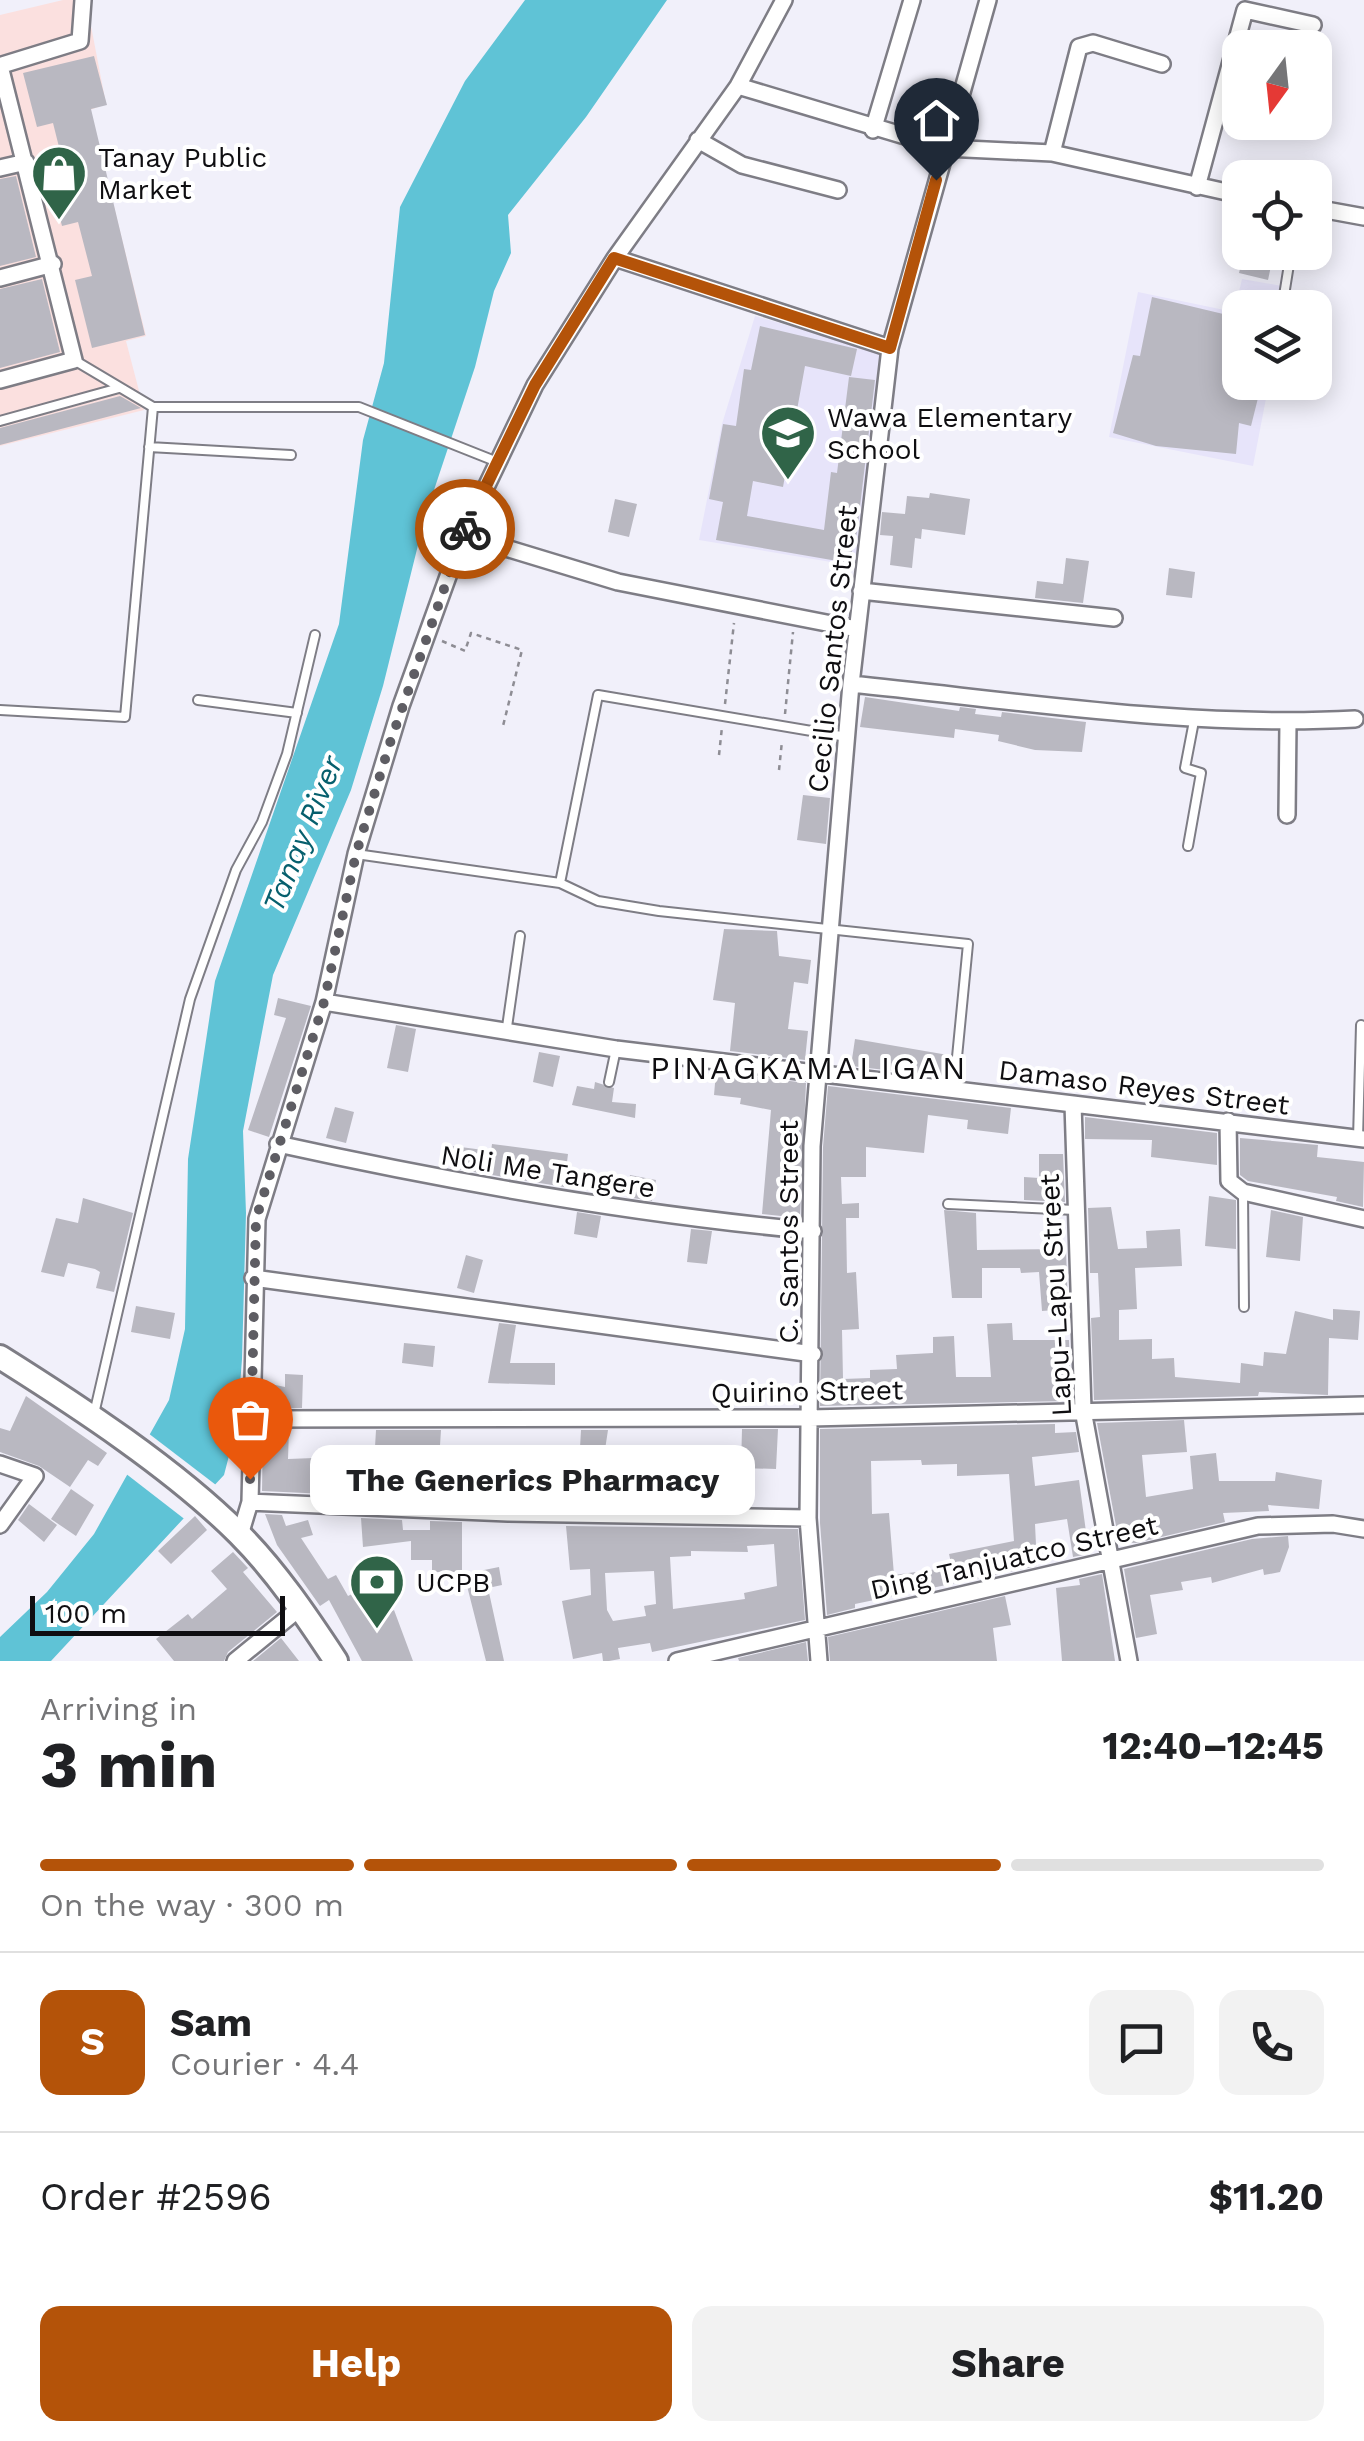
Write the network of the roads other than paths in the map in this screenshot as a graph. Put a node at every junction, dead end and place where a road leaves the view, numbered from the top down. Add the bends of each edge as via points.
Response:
1 (83, 0) edge
2 (784, 0) edge
3 (912, 0) edge
4 (988, 0) edge
5 (1313, 25) dead end
6 (1162, 64) dead end
7 (1, 65) edge
8 (738, 86) junction
9 (873, 130) junction
10 (698, 140) junction
11 (945, 148) junction
12 (1052, 153) junction
13 (26, 162) junction
14 (0, 168) edge
15 (1197, 187) junction
16 (838, 190) dead end
17 (1222, 192) edge
18 (1332, 211) edge
19 (1364, 216) edge
20 (614, 258) junction
21 (53, 264) junction
22 (0, 278) edge
23 (890, 348) junction
24 (74, 360) junction
25 (0, 380) edge
26 (119, 388) junction
27 (153, 407) junction
28 (0, 421) edge
29 (150, 447) junction
30 (290, 455) dead end
31 (496, 460) junction
32 (463, 534) junction
33 (861, 591) junction
34 (1114, 618) dead end
35 (857, 629) junction
36 (315, 636) dead end
37 (851, 684) junction
38 (198, 700) dead end
39 (0, 710) edge
40 (298, 714) junction
41 (1355, 719) dead end
42 (1194, 721) junction
43 (1288, 723) junction
44 (847, 738) junction
45 (1287, 816) dead end
46 (1188, 846) dead end
47 (356, 854) junction
48 (560, 883) junction
49 (829, 933) junction
50 (520, 936) dead end
51 (324, 1002) junction
52 (1361, 1025) dead end
53 (506, 1034) junction
54 (616, 1050) junction
55 (815, 1076) junction
56 (609, 1082) dead end
57 (954, 1090) junction
58 (1073, 1104) junction
59 (1228, 1122) junction
60 (1361, 1139) edge
61 (278, 1144) junction
62 (1243, 1192) junction
63 (948, 1204) dead end
64 (1075, 1210) junction
65 (1364, 1219) edge
66 (813, 1232) junction
67 (252, 1278) junction
68 (1244, 1307) dead end
69 (813, 1354) junction
70 (0, 1357) edge
71 (1364, 1405) edge
72 (1082, 1410) junction
73 (810, 1418) junction
74 (93, 1419) junction
75 (251, 1419) junction
76 (0, 1464) edge
77 (250, 1502) junction
78 (808, 1518) junction
79 (0, 1525) edge
80 (1364, 1529) edge
81 (240, 1535) junction
82 (1112, 1560) junction
83 (300, 1608) junction
84 (814, 1629) junction
85 (235, 1661) edge
86 (336, 1661) edge
87 (676, 1661) edge
88 (819, 1661) edge
89 (1129, 1661) edge

1 - 7 street via 80,42
2 - 8 street
3 - 9 street
4 - 11 street, Cecilio Santos Street
5 - 15 street via 1245,10
6 - 12 street via 1093,43 1079,47
7 - 13 street
8 - 9 street
8 - 10 street
9 - 11 street
10 - 16 street via 742,165
10 - 20 street
11 - 12 street
11 - 23 street, Cecilio Santos Street
12 - 15 street
13 - 14 street
13 - 21 street
15 - 17 street
18 - 19 street
20 - 23 street
20 - 31 street
21 - 22 street
21 - 24 street
23 - 33 street, Cecilio Santos Street
24 - 25 street
24 - 26 lane
26 - 27 lane
26 - 28 lane
27 - 29 lane
27 - 31 lane via 359,407
29 - 30 lane
29 - 39 lane via 125,717
31 - 32 street
32 - 35 street via 618,582
32 - 47 street
33 - 34 street
33 - 35 street, Cecilio Santos Street
35 - 37 street, Cecilio Santos Street
36 - 40 lane
37 - 42 street
37 - 44 street, Cecilio Santos Street
38 - 40 lane
40 - 74 lane via 190,998
41 - 43 street
42 - 43 street
42 - 46 lane via 1186,768 1201,772
43 - 45 street
44 - 48 lane via 598,695
44 - 49 street, Cecilio Santos Street
47 - 48 lane
47 - 51 street
48 - 49 lane via 598,901
49 - 55 street, Cecilio Santos Street
49 - 57 lane via 968,944
50 - 53 lane
51 - 53 street, Damaso Reyes Street
51 - 61 street
52 - 60 lane
53 - 54 street, Damaso Reyes Street
54 - 55 street, Damaso Reyes Street
54 - 56 lane
55 - 57 street, Damaso Reyes Street
55 - 66 street, C. Santos Street
57 - 58 street, Damaso Reyes Street
58 - 59 street, Damaso Reyes Street
58 - 64 street, Lapu-Lapu Street
59 - 60 street, Damaso Reyes Street
59 - 62 street via 1229,1181
61 - 66 street, Noli Me Tangere via 458,1184
61 - 67 street via 256,1219
62 - 65 street
62 - 68 lane
63 - 64 lane
64 - 72 street, Lapu-Lapu Street
66 - 69 street, C. Santos Street
67 - 69 street
67 - 75 street
69 - 73 street, C. Santos Street
70 - 74 main road
71 - 72 street, Quirino Street
72 - 73 street, Quirino Street
72 - 82 street, Lapu-Lapu Street
73 - 75 street, Quirino Street
73 - 78 street, C. Santos Street
74 - 81 main road
75 - 77 street
76 - 79 street via 35,1476
77 - 78 street
77 - 81 street
78 - 84 street, C. Santos Street
80 - 82 street, Ding Tanjuatco Street via 1272,1524
81 - 83 main road
82 - 84 street, Ding Tanjuatco Street
82 - 89 street, Lapu-Lapu Street
83 - 85 street
83 - 86 main road
84 - 87 street, Ding Tanjuatco Street
84 - 88 street, C. Santos Street

